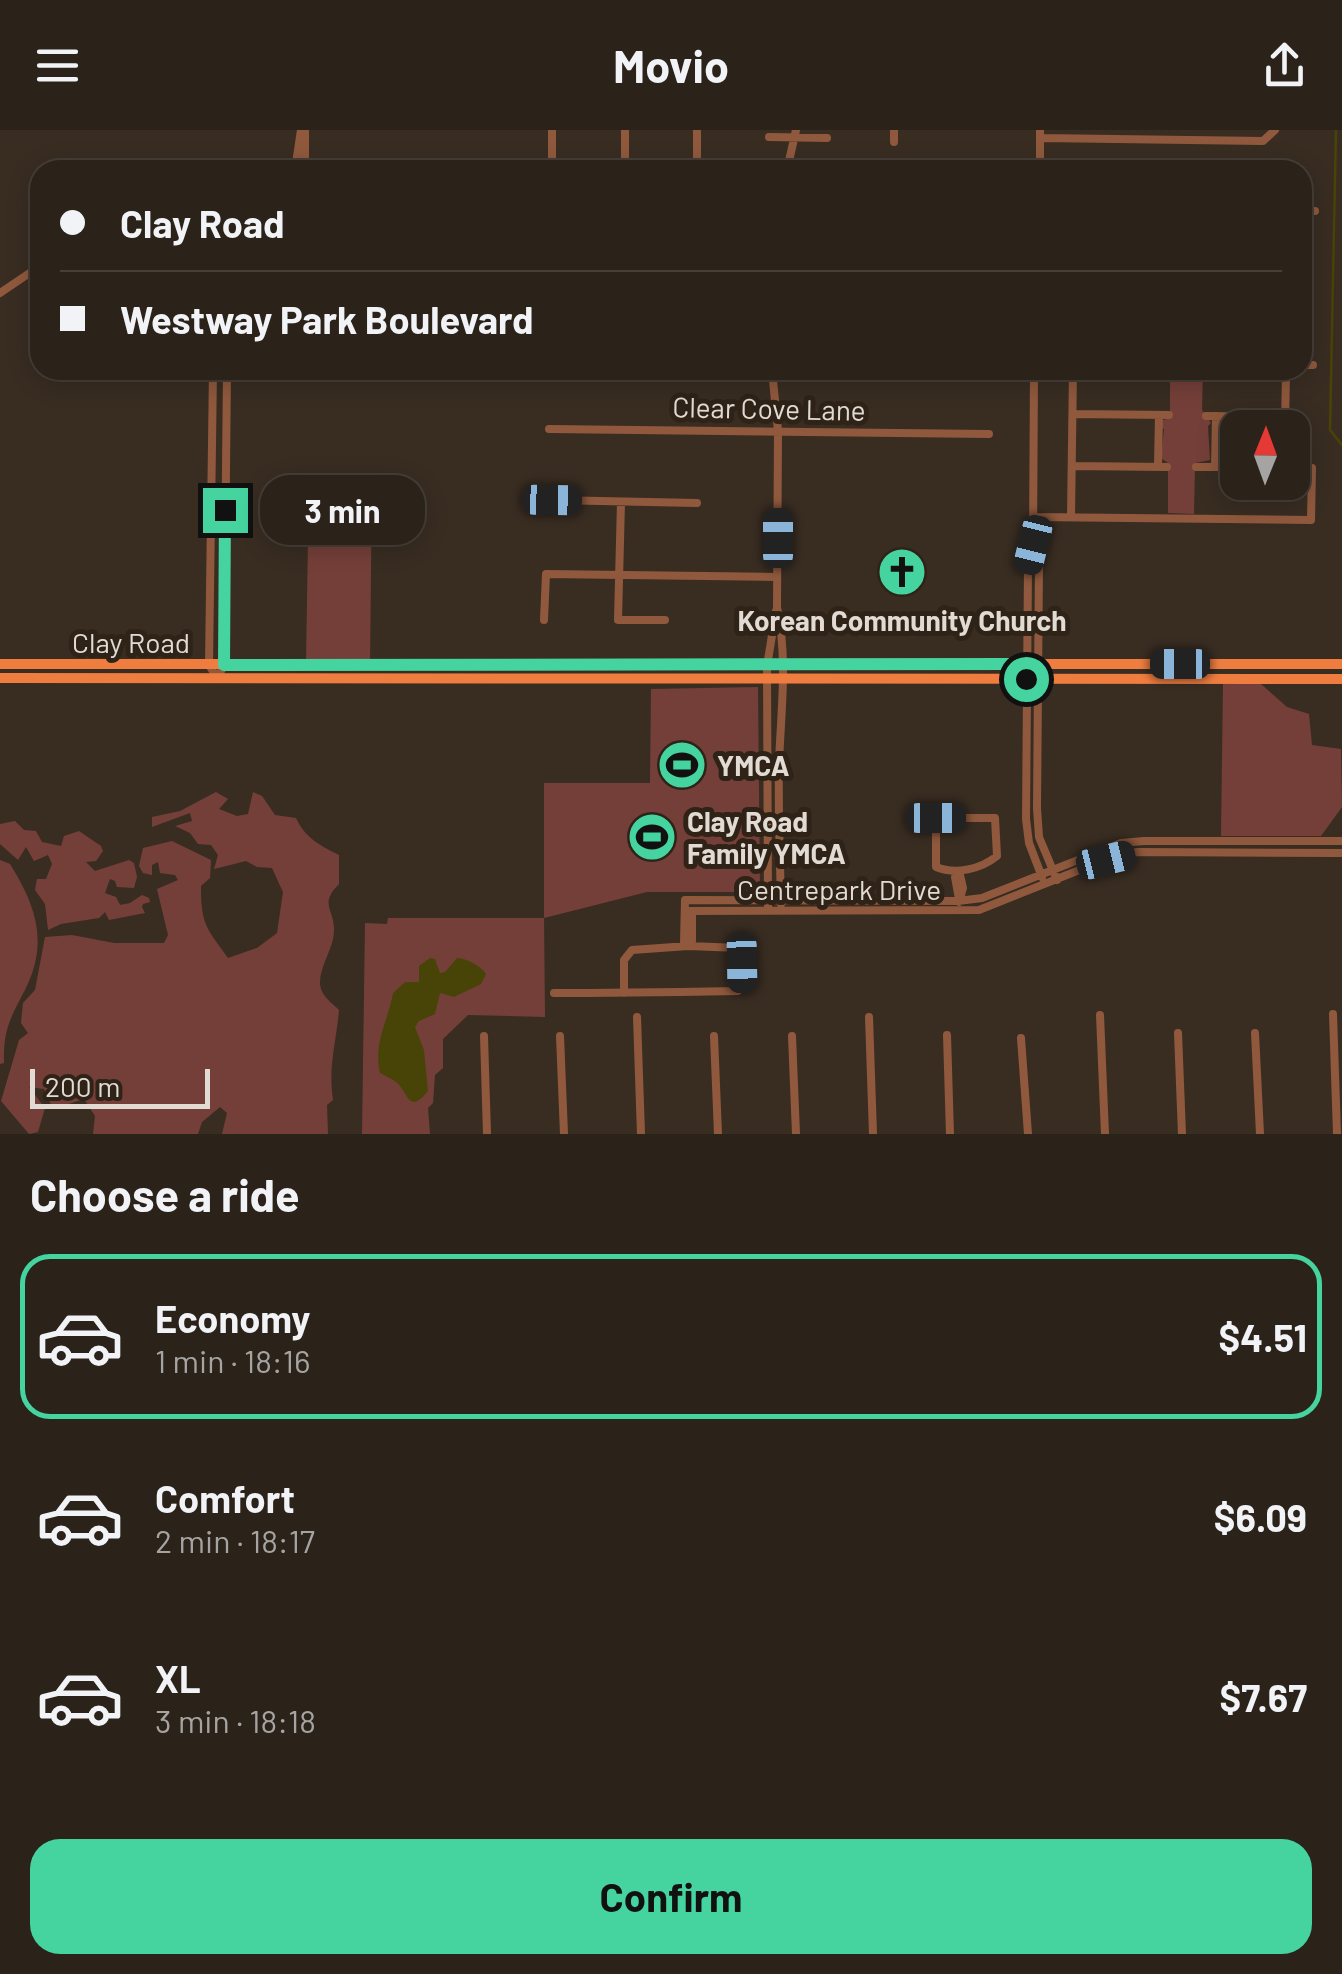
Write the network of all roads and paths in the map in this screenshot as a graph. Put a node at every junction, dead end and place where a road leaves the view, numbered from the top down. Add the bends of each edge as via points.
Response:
1 (303, 130) edge
2 (552, 130) edge
3 (625, 130) edge
4 (698, 130) edge
5 (894, 130) edge
6 (1274, 130) edge
7 (796, 134) edge
8 (1040, 134) edge
9 (769, 137) dead end
10 (827, 138) dead end
11 (894, 142) dead end
12 (297, 160) edge
13 (305, 160) edge
14 (552, 160) edge
15 (625, 160) edge
16 (697, 160) edge
17 (790, 160) edge
18 (1040, 160) edge
19 (30, 272) edge
20 (1, 291) edge
21 (214, 380) edge
22 (227, 380) edge
23 (773, 380) edge
24 (1034, 380) edge
25 (1074, 380) edge
26 (1286, 380) edge
27 (1285, 410) edge
28 (1073, 414) junction
29 (1220, 416) edge
30 (549, 428) dead end
31 (778, 431) junction
32 (990, 434) dead end
33 (1072, 466) junction
34 (1196, 467) dead end
35 (1215, 467) junction
36 (1220, 467) edge
37 (1310, 468) edge
38 (552, 500) dead end
39 (621, 502) junction
40 (697, 503) dead end
41 (1072, 516) junction
42 (1033, 517) junction
43 (619, 574) junction
44 (777, 577) junction
45 (777, 607) junction
46 (544, 620) dead end
47 (665, 620) dead end
48 (2, 664) edge
49 (1032, 664) junction
50 (1180, 664) junction
51 (1287, 664) junction
52 (1342, 664) edge
53 (102, 665) junction
54 (209, 665) junction
55 (224, 665) junction
56 (378, 665) junction
57 (465, 665) junction
58 (562, 665) junction
59 (666, 666) junction
60 (767, 666) junction
61 (784, 666) junction
62 (872, 666) junction
63 (2, 678) edge
64 (216, 678) junction
65 (1288, 678) junction
66 (1342, 678) edge
67 (101, 679) junction
68 (378, 679) junction
69 (466, 679) junction
70 (562, 679) junction
71 (665, 679) junction
72 (767, 679) junction
73 (784, 679) junction
74 (871, 679) junction
75 (1026, 679) junction
76 (1039, 679) junction
77 (1180, 679) junction
78 (1026, 784) junction
79 (1037, 784) junction
80 (1208, 841) junction
81 (1291, 841) junction
82 (1342, 841) edge
83 (1130, 842) junction
84 (1209, 852) junction
85 (1291, 852) junction
86 (1131, 853) junction
87 (1342, 853) edge
88 (1052, 870) junction
89 (959, 872) junction
90 (1041, 875) junction
91 (1057, 880) junction
92 (1045, 886) junction
93 (959, 904) junction
94 (768, 906) junction
95 (781, 906) junction
96 (688, 911) junction
97 (688, 946) junction
98 (624, 993) junction
99 (554, 994) dead end
100 (1333, 1014) dead end
101 (1100, 1015) dead end
102 (869, 1017) dead end
103 (637, 1018) dead end
104 (1178, 1033) dead end
105 (1255, 1033) dead end
106 (947, 1035) dead end
107 (484, 1036) dead end
108 (560, 1036) dead end
109 (714, 1036) dead end
110 (792, 1036) dead end
111 (1021, 1038) dead end
112 (487, 1134) edge
113 (564, 1134) edge
114 (642, 1134) edge
115 (718, 1134) edge
116 (796, 1134) edge
117 (873, 1134) edge
118 (950, 1134) edge
119 (1028, 1134) edge
120 (1105, 1134) edge
121 (1182, 1134) edge
122 (1260, 1134) edge
123 (1337, 1134) edge

1 - 12 street
1 - 13 street
2 - 14 street
3 - 15 street
4 - 16 street
5 - 11 street
6 - 8 street via 1263,141
7 - 9 street
7 - 10 street
7 - 17 street
8 - 18 street
19 - 20 street
21 - 54 street
22 - 55 street
23 - 31 street
24 - 42 street
25 - 28 street
26 - 27 street
28 - 33 street
28 - 33 street via 1164,415 1163,466
29 - 35 street via 1211,416
30 - 31 street, Clear Cove Lane
31 - 32 street, Clear Cove Lane
31 - 44 street
33 - 41 street
34 - 35 street
35 - 36 street
37 - 41 street via 1311,520
38 - 39 street
39 - 40 street
39 - 43 street
41 - 42 street
42 - 49 street via 1038,564
43 - 44 street
43 - 46 street via 546,574
43 - 47 street via 618,620
44 - 45 street
45 - 60 street
45 - 61 street
48 - 53 main road, Clay Road
48 - 63 main road
49 - 50 main road, Clay Road
49 - 62 main road, Clay Road
49 - 75 street
49 - 76 street
50 - 51 main road, Clay Road
50 - 77 main road
51 - 52 main road, Clay Road
51 - 65 main road
53 - 54 main road, Clay Road
53 - 67 main road
54 - 55 main road, Clay Road
54 - 64 street
55 - 56 main road, Clay Road
55 - 64 street
56 - 57 main road, Clay Road
56 - 68 main road
57 - 58 main road, Clay Road
57 - 69 main road
58 - 59 main road, Clay Road
58 - 70 main road
59 - 60 main road, Clay Road
59 - 71 main road
60 - 61 main road, Clay Road
60 - 72 street
61 - 62 main road, Clay Road
61 - 73 street
62 - 74 main road
63 - 67 main road, Clay Road
64 - 67 main road, Clay Road
64 - 68 main road, Clay Road
65 - 66 main road, Clay Road
65 - 77 main road, Clay Road
68 - 69 main road, Clay Road
69 - 70 main road, Clay Road
70 - 71 main road, Clay Road
71 - 72 main road, Clay Road
72 - 73 main road, Clay Road
72 - 94 street
73 - 74 main road, Clay Road
73 - 95 street
74 - 75 main road, Clay Road
75 - 76 main road, Clay Road
75 - 78 street
76 - 77 main road, Clay Road
76 - 79 street
78 - 79 street
78 - 90 street via 1029,843
79 - 88 street via 1039,837
80 - 81 street, Centrepark Drive
80 - 83 street, Centrepark Drive
80 - 84 street
81 - 82 street, Centrepark Drive
81 - 85 street
83 - 86 street
83 - 88 street, Centrepark Drive
84 - 85 street, Centrepark Drive
84 - 86 street, Centrepark Drive
85 - 87 street, Centrepark Drive
86 - 91 street, Centrepark Drive
88 - 90 street, Centrepark Drive
88 - 91 street
89 - 89 street via 936,866 936,818 995,818 998,856
89 - 93 street
90 - 92 street
90 - 93 street, Centrepark Drive
91 - 92 street, Centrepark Drive
92 - 93 street, Centrepark Drive via 979,910
93 - 95 street, Centrepark Drive
94 - 95 street, Centrepark Drive
94 - 96 street, Centrepark Drive
94 - 96 street, Centrepark Drive via 685,900
96 - 97 street
97 - 98 street via 626,954
97 - 98 street via 740,948 742,989
98 - 99 street
100 - 123 street
101 - 120 street
102 - 117 street
103 - 114 street
104 - 121 street
105 - 122 street
106 - 118 street
107 - 112 street
108 - 113 street
109 - 115 street
110 - 116 street
111 - 119 street

